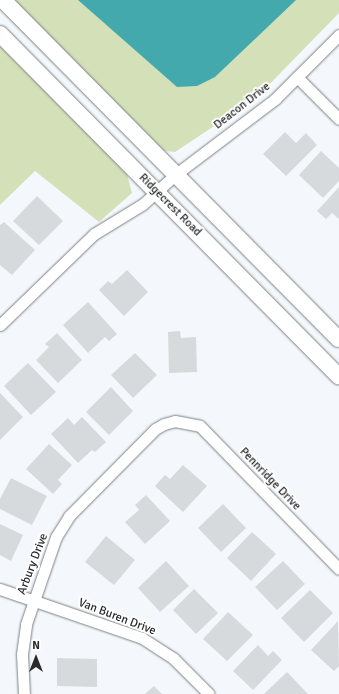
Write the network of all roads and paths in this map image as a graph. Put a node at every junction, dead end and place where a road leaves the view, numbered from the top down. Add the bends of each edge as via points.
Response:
1 (3, 0) edge
2 (0, 34) edge
3 (339, 35) edge
4 (297, 77) junction
5 (339, 119) edge
6 (176, 174) junction
7 (157, 192) junction
8 (0, 325) edge
9 (339, 339) edge
10 (339, 377) edge
11 (175, 421) joint
12 (339, 569) edge
13 (0, 589) edge
14 (33, 599) junction
15 (24, 694) edge
16 (209, 694) edge

1 - 6 main road
2 - 7 main road, Ridgecrest Road
3 - 4 street, Deacon Drive
4 - 5 street
4 - 6 street, Deacon Drive via 275,99
6 - 7 street, Deacon Drive
6 - 9 main road
7 - 8 street, Deacon Drive via 94,234
7 - 10 main road, Ridgecrest Road
11 - 12 street, Pennridge Drive via 200,426
11 - 14 street, Arbury Drive via 155,429 69,516 56,537
13 - 14 street, Van Buren Drive
14 - 15 street, Arbury Drive via 23,640
14 - 16 street, Van Buren Drive via 127,632 154,645 174,659

